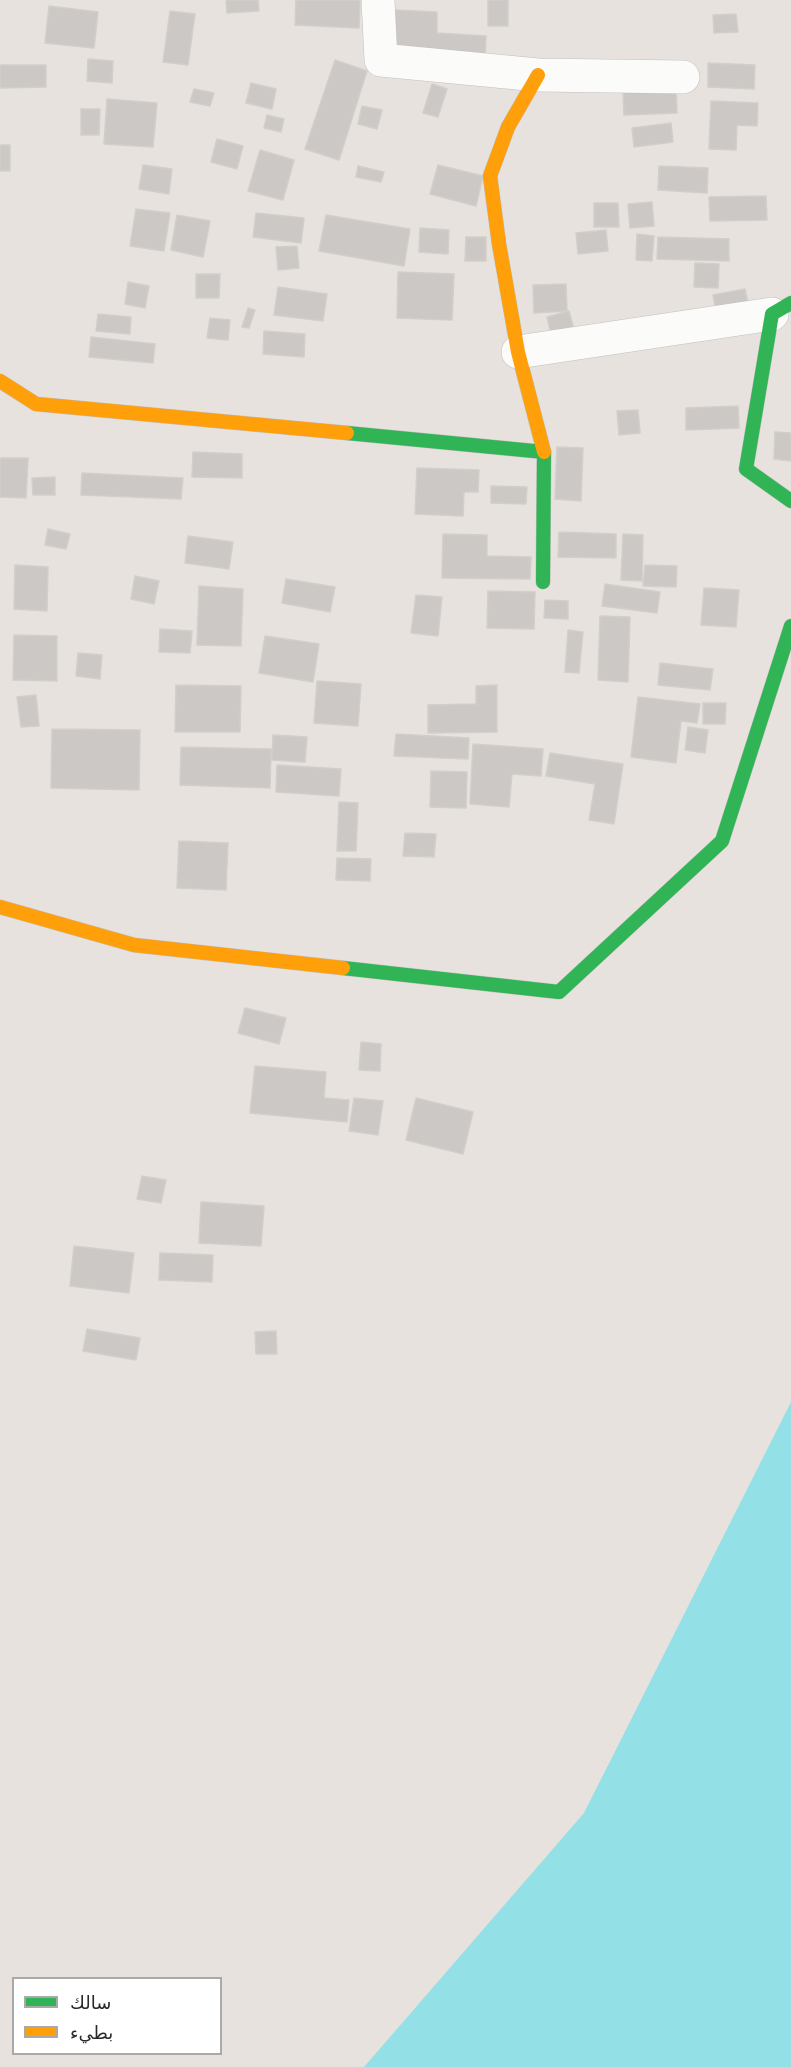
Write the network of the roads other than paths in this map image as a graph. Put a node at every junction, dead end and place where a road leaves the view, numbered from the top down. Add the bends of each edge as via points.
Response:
1 (378, 0) edge
2 (538, 75) junction
3 (683, 77) dead end
4 (782, 309) edge
5 (518, 352) junction
6 (0, 381) edge
7 (544, 452) junction
8 (791, 501) edge
9 (543, 582) dead end
10 (791, 626) edge
11 (0, 907) edge

1 - 2 street via 381,60
2 - 3 street
2 - 5 street via 508,127 490,176
4 - 5 street
4 - 8 street via 746,469
5 - 7 street
6 - 7 street via 36,404
7 - 9 street
10 - 11 street via 722,841 559,992 134,945

